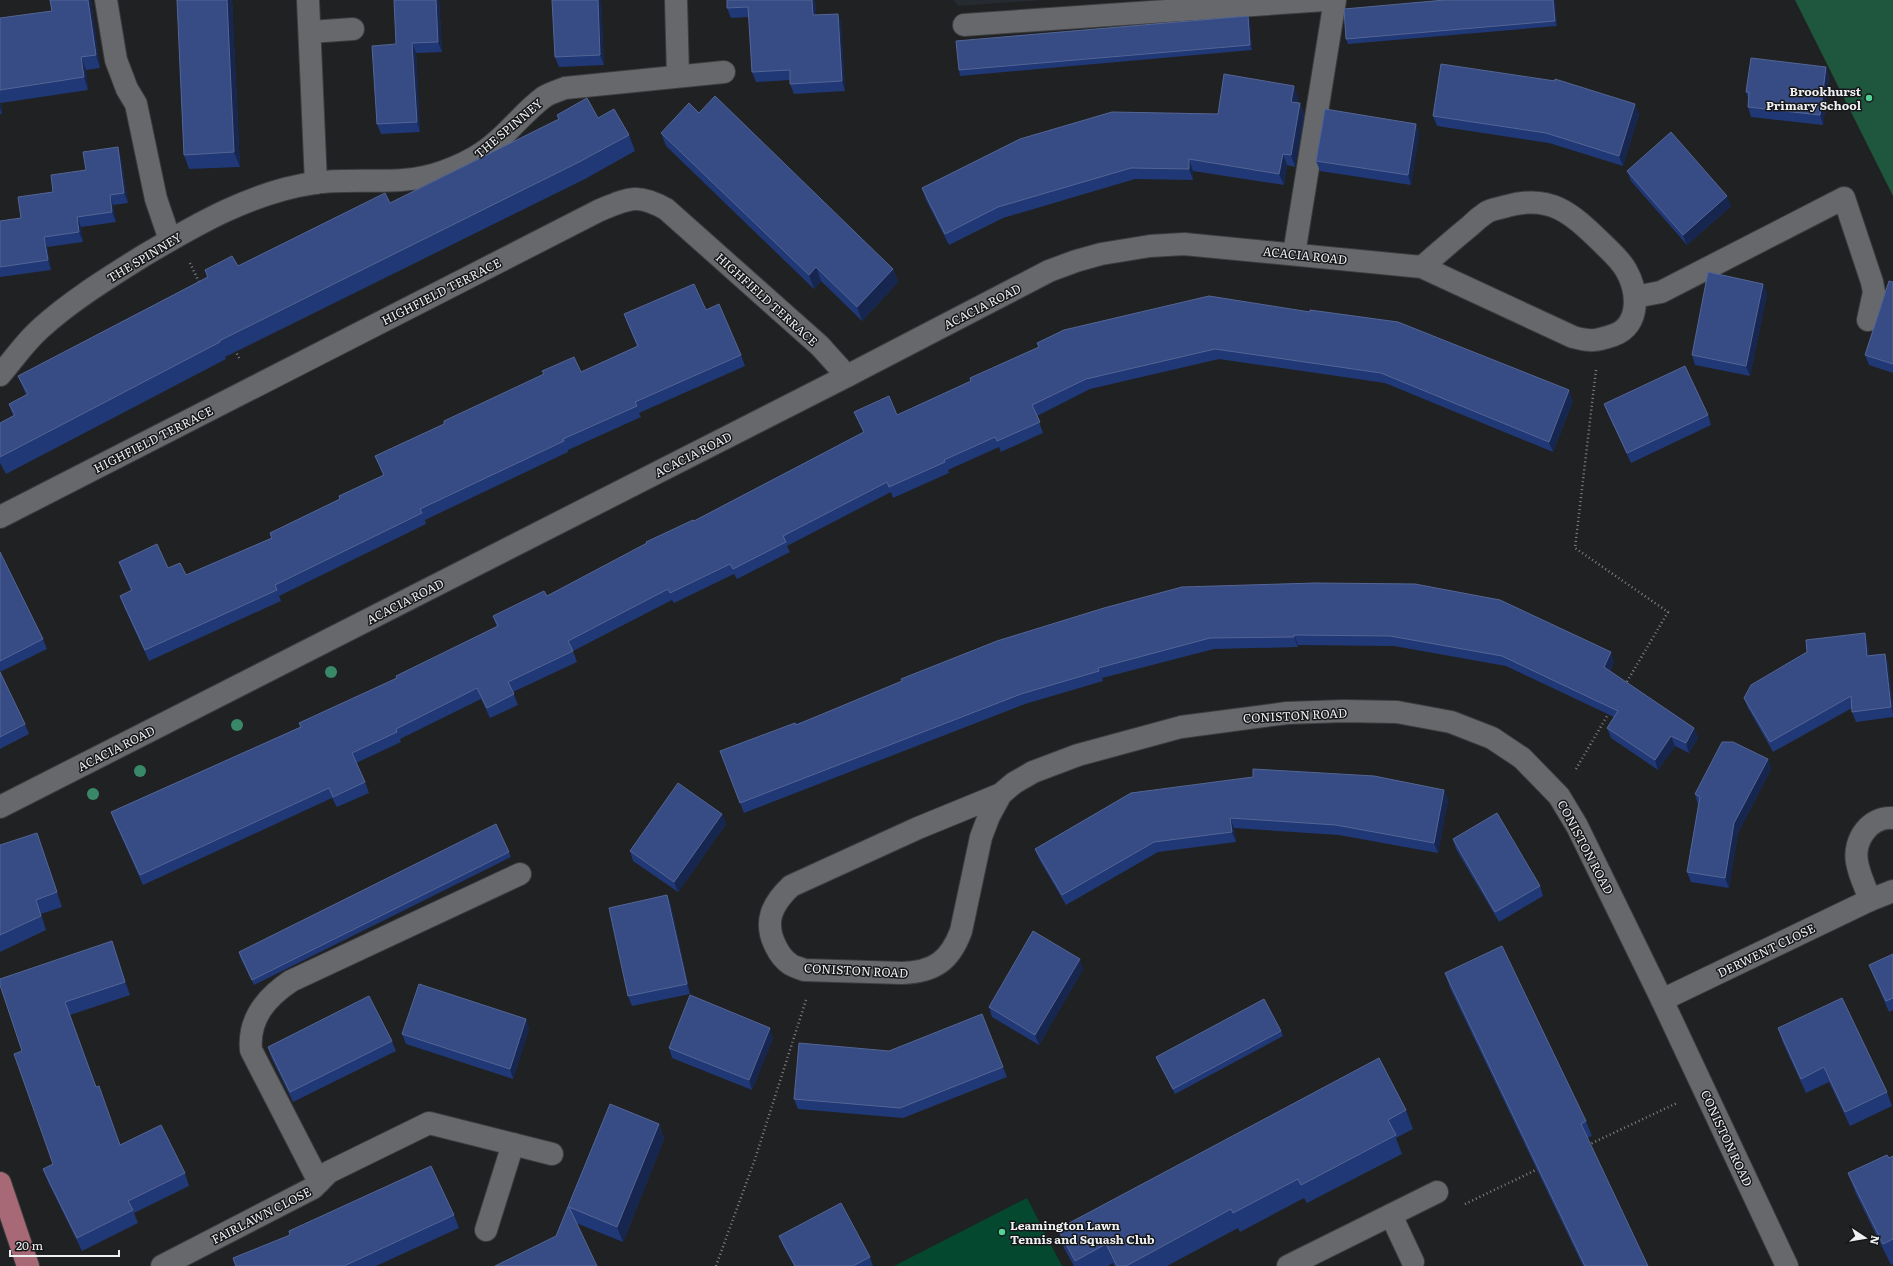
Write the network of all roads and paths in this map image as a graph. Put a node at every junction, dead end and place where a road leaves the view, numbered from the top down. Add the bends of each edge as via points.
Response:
1 (106, 0) edge
2 (308, 0) edge
3 (676, 0) edge
4 (1325, 0) edge
5 (1335, 0) edge
6 (964, 25) dead end
7 (353, 29) dead end
8 (310, 32) junction
9 (724, 72) dead end
10 (678, 76) junction
11 (316, 183) junction
12 (170, 240) junction
13 (1294, 254) junction
14 (187, 258) dead end
15 (1422, 267) junction
16 (201, 285) edge
17 (1635, 297) junction
18 (1868, 320) dead end
19 (232, 345) edge
20 (243, 366) dead end
21 (1596, 370) dead end
22 (0, 375) edge
23 (847, 376) junction
24 (0, 517) edge
25 (1625, 686) edge
26 (1613, 706) edge
27 (1574, 771) dead end
28 (1001, 794) junction
29 (0, 806) edge
30 (1893, 818) edge
31 (520, 874) dead end
32 (1893, 891) edge
33 (1870, 900) junction
34 (1662, 1000) junction
35 (804, 1005) dead end
36 (1678, 1102) dead end
37 (513, 1144) junction
38 (1585, 1147) edge
39 (552, 1154) dead end
40 (1542, 1167) edge
41 (319, 1182) junction
42 (0, 1183) edge
43 (1437, 1192) dead end
44 (1464, 1205) dead end
45 (1390, 1215) junction
46 (486, 1230) dead end
47 (1413, 1262) dead end
48 (28, 1266) edge
49 (162, 1266) edge
50 (716, 1266) edge
51 (1288, 1266) edge
52 (1787, 1266) edge

1 - 12 street via 116,60 136,104 156,199
2 - 8 street
3 - 10 street
4 - 6 street
5 - 13 street
7 - 8 street
8 - 11 street
9 - 10 street, THE SPINNEY
10 - 11 street, THE SPINNEY via 565,88 545,96 484,152 464,164 439,173 393,180
11 - 12 street, THE SPINNEY via 239,204
12 - 22 street, THE SPINNEY via 61,311 19,350
13 - 15 street, ACACIA ROAD
13 - 23 street, ACACIA ROAD via 1184,244 1123,250 1076,261 1049,272
14 - 16 path
15 - 17 street, ACACIA ROAD via 1589,342 1619,333 1633,316
15 - 17 street, ACACIA ROAD via 1487,212 1520,203 1543,204 1559,208 1576,218 1615,256 1626,270
17 - 18 street via 1661,292 1844,198 1874,292
19 - 20 path
21 - 25 path via 1575,548 1668,612
23 - 24 street, HIGHFIELD TERRACE via 820,346 666,210 646,199 622,200
23 - 29 street, ACACIA ROAD
26 - 27 path
28 - 28 street, CONISTON ROAD via 918,828 791,886 779,898 771,914 770,935 779,954 790,964 804,970 902,973 918,972 946,959 956,945 961,930 981,837
28 - 34 street, CONISTON ROAD via 1014,783 1052,764 1181,726 1287,713 1344,711 1397,712 1451,722 1492,738 1522,758 1558,796 1578,826
30 - 33 street via 1878,819 1870,825 1862,836 1857,850 1858,869
31 - 41 street via 291,980 264,1002 251,1030 251,1050
32 - 33 street, DERWENT CLOSE
33 - 34 street, DERWENT CLOSE
34 - 52 street, CONISTON ROAD
35 - 50 path via 755,1159
36 - 38 path
37 - 39 street, FAIRLAWN CLOSE
37 - 41 street, FAIRLAWN CLOSE via 429,1122 329,1172
37 - 46 street
40 - 44 path
41 - 49 street, FAIRLAWN CLOSE via 313,1188
42 - 48 main road
43 - 45 street
45 - 47 street
45 - 51 street

